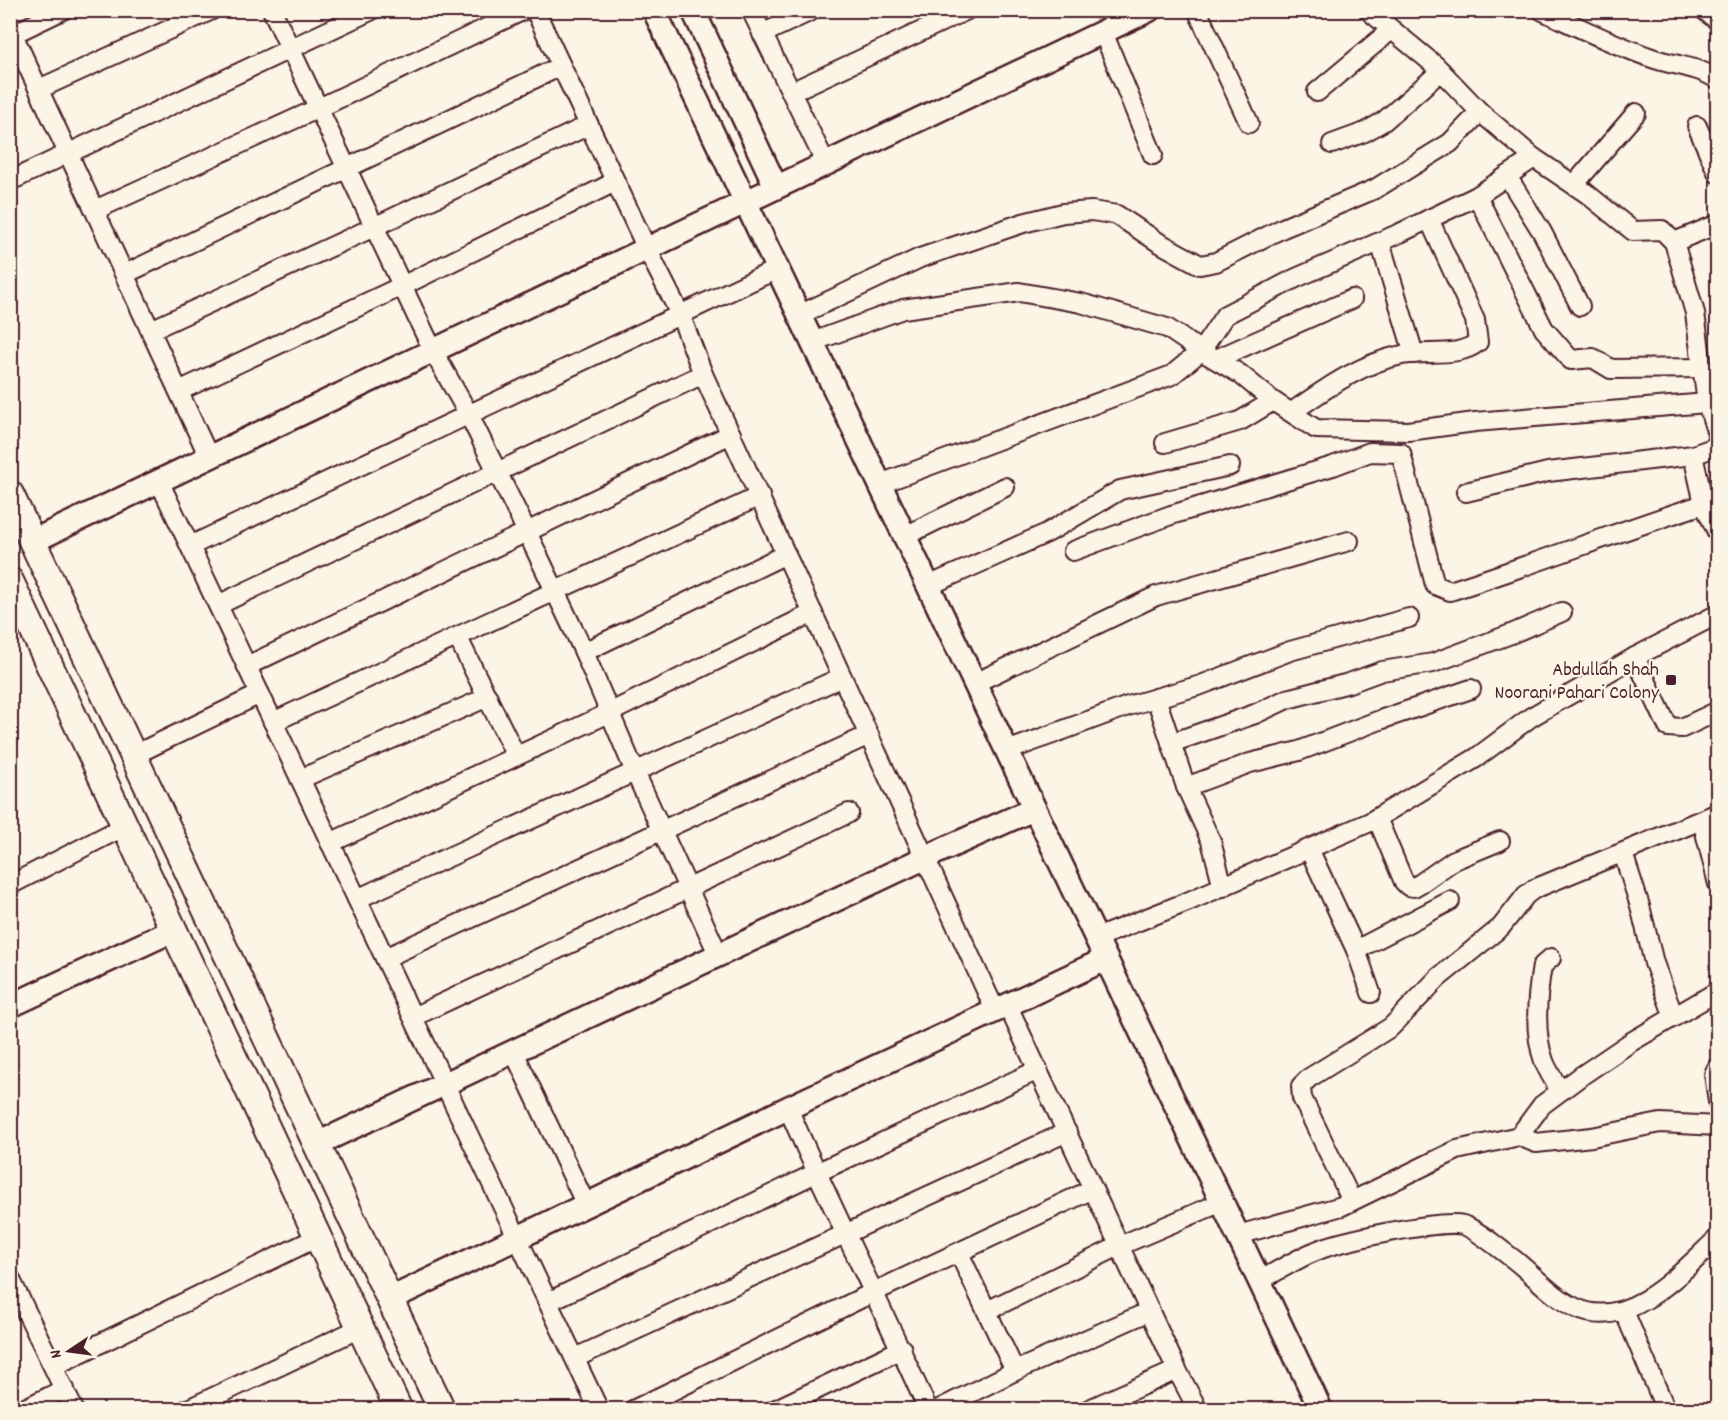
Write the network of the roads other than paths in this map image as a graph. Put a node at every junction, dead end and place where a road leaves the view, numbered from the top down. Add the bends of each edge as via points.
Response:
1 (63, 10) edge
2 (212, 10) edge
3 (272, 10) edge
4 (372, 10) edge
5 (524, 10) edge
6 (535, 10) edge
7 (654, 10) edge
8 (693, 10) edge
9 (751, 10) edge
10 (813, 10) edge
11 (967, 10) edge
12 (1149, 10) edge
13 (1197, 10) edge
14 (1368, 10) edge
15 (1541, 10) edge
16 (1704, 10) edge
17 (1718, 21) edge
18 (1391, 30) junction
19 (12, 31) edge
20 (1102, 32) junction
21 (762, 34) junction
22 (289, 49) junction
23 (561, 66) junction
24 (1441, 71) junction
25 (1718, 80) edge
26 (39, 89) junction
27 (791, 92) junction
28 (1317, 92) dead end
29 (319, 108) junction
30 (1480, 112) junction
31 (1636, 113) dead end
32 (1249, 123) dead end
33 (589, 125) junction
34 (1698, 126) dead end
35 (1332, 144) dead end
36 (69, 154) junction
37 (1152, 155) dead end
38 (1534, 158) junction
39 (826, 164) junction
40 (346, 170) junction
41 (1718, 174) edge
42 (1507, 176) junction
43 (10, 181) edge
44 (615, 182) junction
45 (1574, 185) junction
46 (776, 187) junction
47 (1477, 196) junction
48 (745, 202) junction
49 (95, 210) junction
50 (1429, 219) junction
51 (1718, 224) edge
52 (374, 227) junction
53 (1380, 242) junction
54 (1674, 242) junction
55 (646, 249) junction
56 (777, 268) junction
57 (124, 274) junction
58 (402, 286) junction
59 (1352, 299) dead end
60 (1580, 306) dead end
61 (680, 314) junction
62 (799, 315) junction
63 (151, 330) junction
64 (812, 342) junction
65 (433, 351) junction
66 (1414, 354) junction
67 (1208, 355) junction
68 (1703, 368) junction
69 (703, 374) junction
70 (179, 391) junction
71 (1710, 391) edge
72 (1273, 402) junction
73 (1292, 412) junction
74 (469, 415) junction
75 (731, 434) junction
76 (1718, 437) edge
77 (1165, 443) dead end
78 (1718, 446) edge
79 (1693, 455) junction
80 (210, 457) junction
81 (1230, 466) dead end
82 (498, 473) junction
83 (159, 481) junction
84 (880, 484) junction
85 (1005, 487) dead end
86 (1466, 492) dead end
87 (10, 495) edge
88 (760, 496) junction
89 (1704, 504) junction
90 (527, 532) junction
91 (1718, 534) edge
92 (904, 536) junction
93 (33, 541) junction
94 (1349, 542) dead end
95 (190, 546) junction
96 (1073, 551) dead end
97 (786, 554) junction
98 (10, 581) edge
99 (928, 586) junction
100 (555, 591) junction
101 (218, 605) junction
102 (1562, 612) dead end
103 (813, 613) junction
104 (1718, 614) edge
105 (1409, 618) dead end
106 (458, 638) junction
107 (584, 652) junction
108 (1635, 657) junction
109 (247, 666) junction
110 (842, 677) junction
111 (975, 683) junction
112 (1471, 689) dead end
113 (260, 694) junction
114 (488, 697) junction
115 (1156, 698) junction
116 (1718, 711) edge
117 (609, 713) junction
118 (273, 722) junction
119 (869, 735) junction
120 (1171, 743) junction
121 (1007, 751) junction
122 (134, 755) junction
123 (516, 756) junction
124 (635, 772) junction
125 (300, 779) junction
126 (1185, 787) junction
127 (1034, 809) junction
128 (849, 813) dead end
129 (1710, 817) edge
130 (1377, 819) junction
131 (125, 826) junction
132 (662, 829) junction
133 (1500, 841) dead end
134 (330, 843) junction
135 (1309, 849) junction
136 (1623, 853) junction
137 (925, 858) junction
138 (12, 881) edge
139 (1718, 884) edge
140 (1223, 886) junction
141 (688, 888) junction
142 (357, 899) junction
143 (1450, 901) dead end
144 (174, 930) junction
145 (1096, 938) junction
146 (1356, 950) junction
147 (719, 956) junction
148 (385, 958) junction
149 (1551, 958) dead end
150 (1106, 959) junction
151 (1718, 991) edge
152 (1371, 993) dead end
153 (10, 1006) edge
154 (1001, 1007) junction
155 (413, 1017) junction
156 (1674, 1017) junction
157 (514, 1052) junction
158 (1718, 1066) edge
159 (1038, 1070) junction
160 (445, 1084) junction
161 (1560, 1091) junction
162 (1718, 1102) edge
163 (788, 1108) junction
164 (1718, 1126) edge
165 (1067, 1132) junction
166 (1519, 1136) junction
167 (317, 1144) junction
168 (816, 1173) junction
169 (1093, 1189) junction
170 (1352, 1201) junction
171 (1222, 1202) junction
172 (586, 1205) junction
173 (845, 1234) junction
174 (1238, 1235) junction
175 (318, 1237) junction
176 (518, 1238) junction
177 (1718, 1238) edge
178 (1119, 1246) junction
179 (959, 1253) junction
180 (10, 1278) edge
181 (1259, 1281) junction
182 (874, 1292) junction
183 (15, 1299) edge
184 (390, 1299) junction
185 (548, 1302) junction
186 (987, 1311) junction
187 (1150, 1311) junction
188 (1624, 1311) junction
189 (360, 1328) junction
190 (902, 1349) junction
191 (575, 1358) junction
192 (54, 1366) junction
193 (1177, 1370) junction
194 (1015, 1371) junction
195 (65, 1389) junction
196 (21, 1410) edge
197 (75, 1410) edge
198 (186, 1410) edge
199 (399, 1410) edge
200 (442, 1410) edge
201 (599, 1410) edge
202 (633, 1410) edge
203 (774, 1410) edge
204 (928, 1410) edge
205 (937, 1410) edge
206 (1087, 1410) edge
207 (1198, 1410) edge
208 (1321, 1410) edge
209 (1666, 1410) edge

1 - 19 street
2 - 26 street
3 - 22 street
4 - 22 street
5 - 29 street
6 - 23 street
7 - 48 street
8 - 46 street
9 - 21 street
10 - 21 street
11 - 27 street
12 - 20 street
13 - 32 street
14 - 18 street
15 - 25 street via 1655,60 1700,70
16 - 17 street
18 - 24 street
18 - 28 street
19 - 26 street
20 - 37 street
20 - 39 street
21 - 27 street
22 - 29 street
22 - 36 street
23 - 33 street
23 - 40 street
24 - 30 street
24 - 35 street via 1384,121
26 - 36 street
27 - 39 street
29 - 40 street
29 - 49 street
30 - 38 street
30 - 62 street via 1450,143 1375,189 1216,262 1200,265 1117,215 1092,211 1063,213 920,258
31 - 45 street
33 - 44 street
33 - 52 street
34 - 41 street
36 - 43 street
36 - 49 street
38 - 42 street
38 - 45 street
39 - 46 street
40 - 52 street
40 - 57 street
42 - 47 street
42 - 60 street via 1542,232
44 - 55 street
44 - 58 street
45 - 54 street via 1633,231 1662,230
46 - 48 street
47 - 50 street
47 - 68 street via 1544,329 1572,360 1593,357 1611,369
48 - 55 street
48 - 56 street
49 - 57 street
50 - 53 street
50 - 66 street via 1475,320 1478,342 1469,349
51 - 54 street
52 - 58 street
52 - 63 street
53 - 66 street
53 - 67 street via 1296,278 1225,315
54 - 68 street via 1695,313
55 - 61 street
55 - 65 street
56 - 61 street
56 - 62 street
57 - 63 street
58 - 65 street
58 - 70 street
59 - 67 street
61 - 69 street
61 - 74 street
62 - 64 street
63 - 70 street
64 - 67 street via 903,309 1019,292 1081,303 1167,328
64 - 84 street
65 - 74 street
65 - 80 street
66 - 73 street via 1369,366 1333,384
67 - 72 street via 1240,374
67 - 84 street via 1172,375
68 - 71 street
69 - 75 street
69 - 82 street
70 - 80 street
71 - 73 street via 1408,431 1316,429
71 - 76 street
72 - 73 street
72 - 77 street via 1240,421
74 - 82 street
74 - 95 street
75 - 88 street
75 - 90 street
78 - 79 street
79 - 86 street via 1548,472
79 - 89 street
80 - 83 street
81 - 99 street via 1120,490 1047,533
82 - 90 street
82 - 101 street
83 - 93 street
83 - 95 street
84 - 92 street
85 - 92 street
87 - 93 main road
88 - 97 street
88 - 100 street
89 - 91 street
89 - 96 street via 1450,591 1435,585 1401,453 1370,452 1171,515
90 - 100 street
90 - 109 street
92 - 99 street
93 - 122 main road
94 - 111 street via 1156,596
95 - 101 street
97 - 103 street
97 - 107 street
98 - 131 main road
99 - 111 street
100 - 106 street
100 - 107 street
101 - 109 street
102 - 120 street via 1433,663 1382,671 1287,699
103 - 110 street
103 - 117 street
104 - 108 street
105 - 115 street via 1290,651
106 - 114 street
106 - 118 street
107 - 117 street
108 - 116 street via 1668,727 1682,728
108 - 130 street via 1532,717 1476,758
109 - 113 street
110 - 119 street
110 - 124 street
111 - 121 street
112 - 126 street
113 - 118 street
113 - 122 street
114 - 123 street
114 - 125 street
115 - 120 street
115 - 121 street
117 - 123 street
117 - 124 street
118 - 125 street
119 - 132 street
119 - 137 street
120 - 126 street
121 - 127 street
122 - 167 main road
123 - 134 street
124 - 132 street
124 - 142 street
125 - 134 street
126 - 140 street via 1211,841
127 - 137 street
127 - 145 street
128 - 141 street
129 - 136 street
129 - 139 street
130 - 133 street via 1408,886 1414,887 1454,860
130 - 135 street
131 - 138 street
131 - 144 main road
132 - 141 street
132 - 148 street
134 - 142 street
135 - 140 street
135 - 146 street
136 - 156 street via 1654,963
136 - 170 street via 1534,889 1501,927 1438,978 1391,1027 1301,1086 1302,1098
137 - 147 street
137 - 154 street
140 - 145 street
141 - 147 street
141 - 155 street
142 - 148 street
143 - 146 street
144 - 153 street
144 - 175 main road
145 - 150 street
146 - 152 street
147 - 157 street
148 - 155 street
149 - 161 street via 1542,966 1537,1018 1544,1061
150 - 154 street
150 - 171 street
151 - 156 street
154 - 159 street
154 - 163 street
155 - 160 street
156 - 161 street
157 - 160 street
157 - 172 street
158 - 162 street via 1714,1074
159 - 165 street
159 - 168 street
160 - 167 street
160 - 176 street
161 - 166 street via 1542,1105
163 - 168 street
163 - 172 street
164 - 166 street via 1660,1123 1536,1143
165 - 169 street
165 - 173 street
166 - 170 street via 1457,1150
167 - 184 main road
168 - 173 street
168 - 185 street
169 - 178 street
169 - 179 street
170 - 174 street
171 - 174 street
171 - 178 street
172 - 176 street
173 - 182 street
173 - 191 street
174 - 181 street
175 - 189 main road
175 - 192 street
176 - 184 street
176 - 185 street
177 - 188 street via 1662,1288
178 - 186 street
178 - 187 street
179 - 182 street
179 - 186 street
180 - 183 street
181 - 188 street via 1331,1246 1453,1223 1466,1226 1575,1308 1593,1314
181 - 208 street
182 - 190 street
182 - 202 street
183 - 192 street
184 - 200 main road
185 - 191 street
186 - 194 street
187 - 193 street
187 - 194 street
188 - 209 street
189 - 198 street
189 - 199 main road
190 - 203 street
190 - 204 street
191 - 201 street
192 - 195 street
193 - 206 street
193 - 207 street
194 - 205 street
195 - 196 street
195 - 197 street

